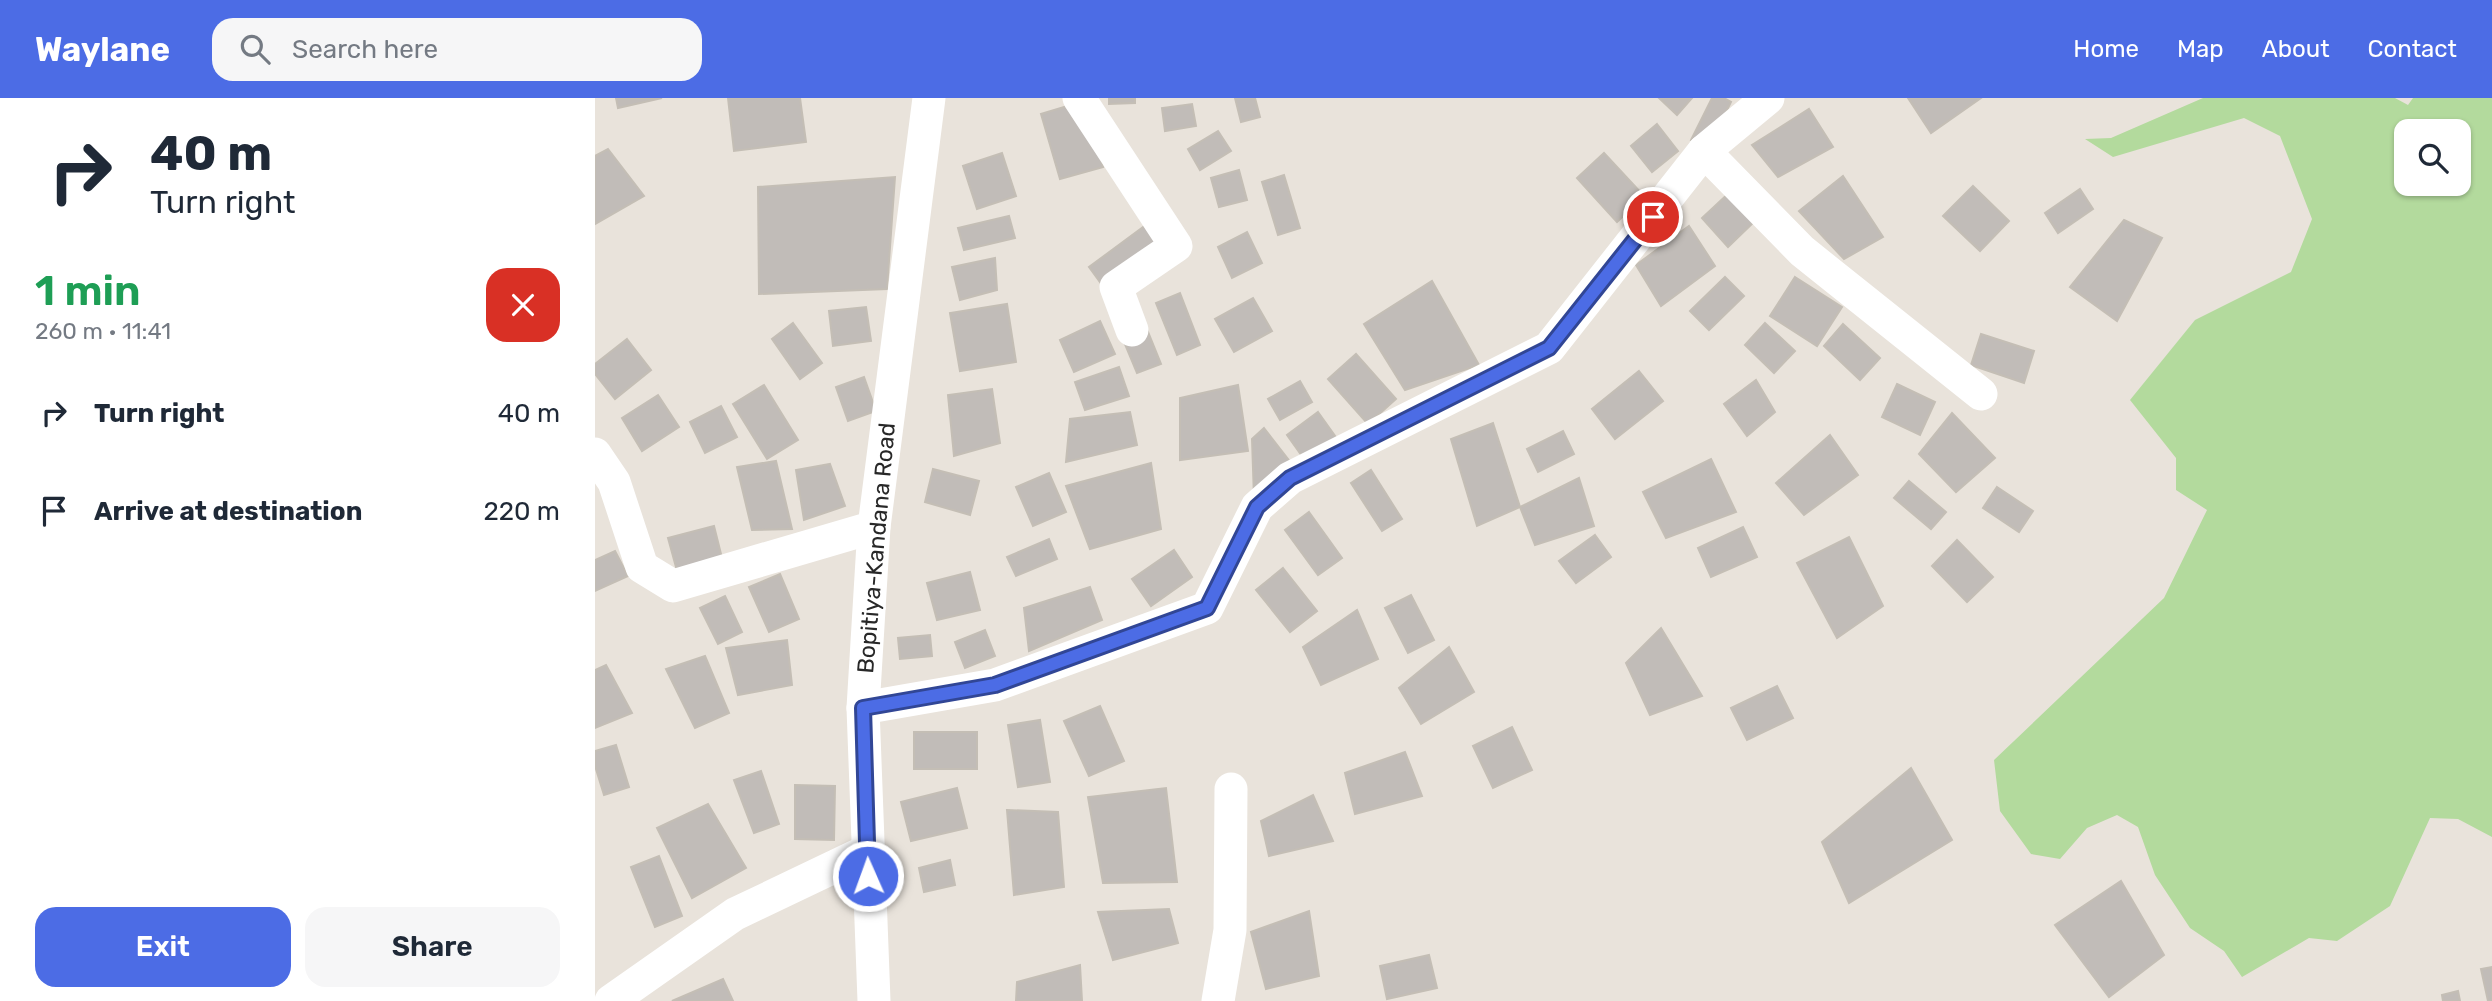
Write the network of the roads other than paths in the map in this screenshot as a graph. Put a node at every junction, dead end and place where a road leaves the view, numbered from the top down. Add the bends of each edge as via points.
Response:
1 (929, 98) edge
2 (1079, 98) edge
3 (1754, 102) edge
4 (1704, 151) junction
5 (1132, 330) dead end
6 (1981, 394) dead end
7 (595, 454) edge
8 (873, 527) junction
9 (863, 708) junction
10 (1231, 789) dead end
11 (867, 851) junction
12 (611, 1001) edge
13 (874, 1001) edge
14 (1218, 1001) edge

1 - 8 street, Bopitiya-Kandana Road
2 - 5 street via 1176,246 1116,287
3 - 4 street
4 - 6 street via 1802,251
4 - 9 street via 1549,348 1290,478 1257,507 1207,608 995,685
7 - 8 street via 614,482 642,567 673,586
8 - 9 street, Bopitiya-Kandana Road
9 - 11 street, Bopitiya-Kandana Road
10 - 14 street via 1230,930
11 - 12 street via 734,914
11 - 13 street, Bopitiya-Kandana Road

